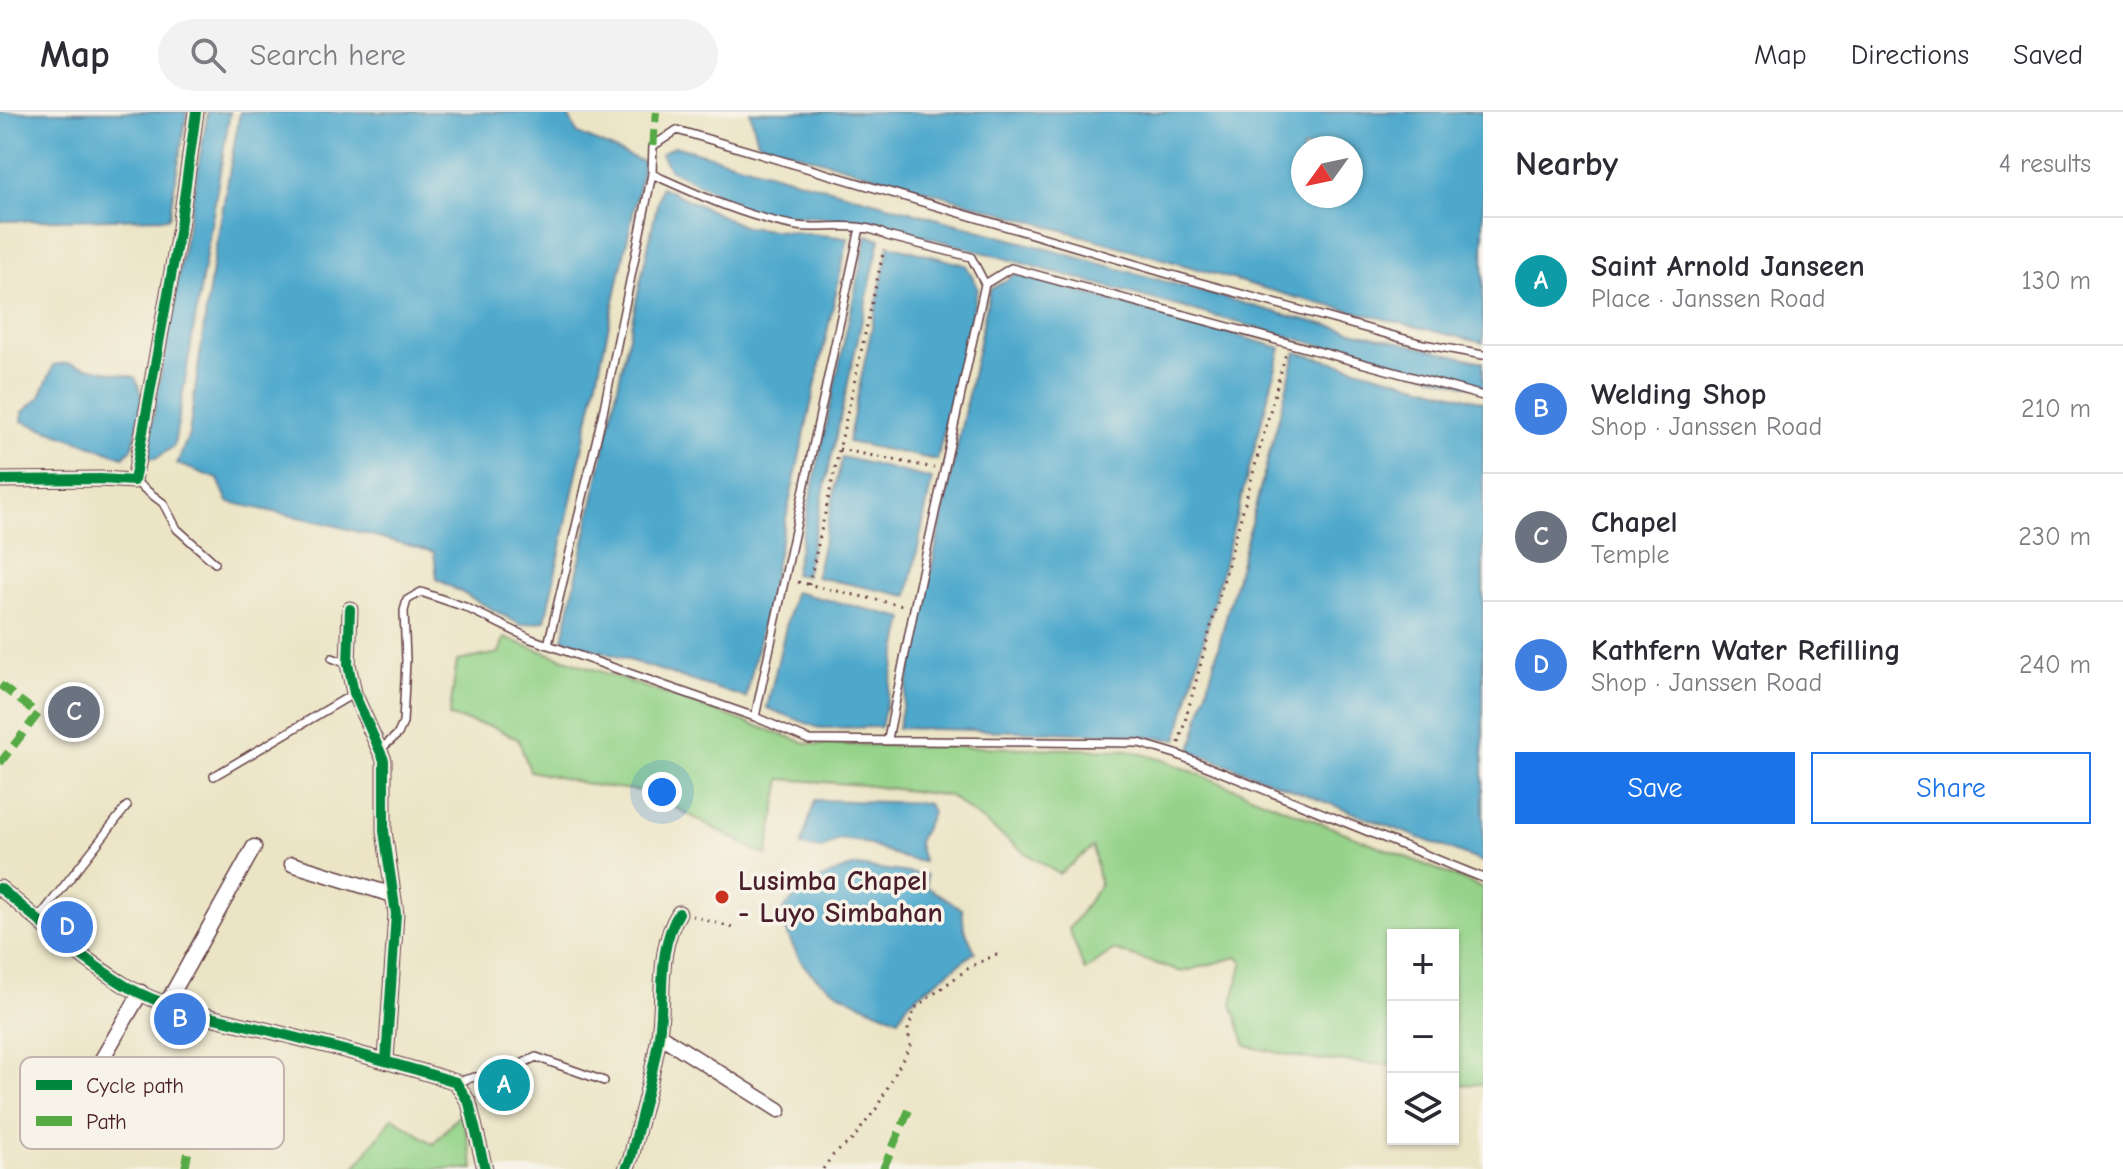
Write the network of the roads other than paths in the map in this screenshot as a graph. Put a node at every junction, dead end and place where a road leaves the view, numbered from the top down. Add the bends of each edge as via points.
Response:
1 (196, 112) edge
2 (652, 174) junction
3 (860, 228) junction
4 (985, 284) junction
5 (1483, 355) edge
6 (1483, 396) edge
7 (0, 480) edge
8 (134, 481) junction
9 (215, 563) dead end
10 (350, 609) dead end
11 (548, 645) junction
12 (332, 658) dead end
13 (348, 664) junction
14 (354, 693) junction
15 (755, 717) junction
16 (888, 739) junction
17 (381, 749) junction
18 (214, 776) dead end
19 (127, 806) dead end
20 (254, 847) dead end
21 (292, 864) dead end
22 (1483, 878) edge
23 (0, 888) edge
24 (393, 895) junction
25 (679, 913) road end
26 (38, 919) junction
27 (141, 992) junction
28 (167, 1003) junction
29 (659, 1035) junction
30 (103, 1057) edge
31 (386, 1060) junction
32 (604, 1081) dead end
33 (456, 1082) junction
34 (779, 1110) dead end
35 (485, 1169) edge
36 (626, 1169) edge

1 - 8 street
2 - 3 lane via 752,216 799,226
2 - 5 lane via 653,146 677,130 1165,273 1423,344
2 - 11 lane
3 - 4 lane via 971,257
3 - 15 lane
4 - 6 lane via 1011,268
4 - 16 lane
7 - 8 street
8 - 9 lane via 163,503 177,529
10 - 13 street
11 - 15 lane
11 - 17 lane via 465,607 421,592 412,595 404,611 403,723
12 - 13 lane
13 - 14 street
14 - 17 street
14 - 18 lane
15 - 16 lane via 809,740
16 - 22 lane via 1139,743
17 - 24 street
19 - 26 lane
20 - 28 street
21 - 24 street
23 - 26 street
24 - 31 street
25 - 29 street via 662,970
26 - 27 street via 87,959
27 - 28 street
27 - 30 street
28 - 31 street
29 - 34 street
29 - 36 street
31 - 33 street
32 - 33 lane via 536,1057 492,1078
33 - 35 street via 469,1103

